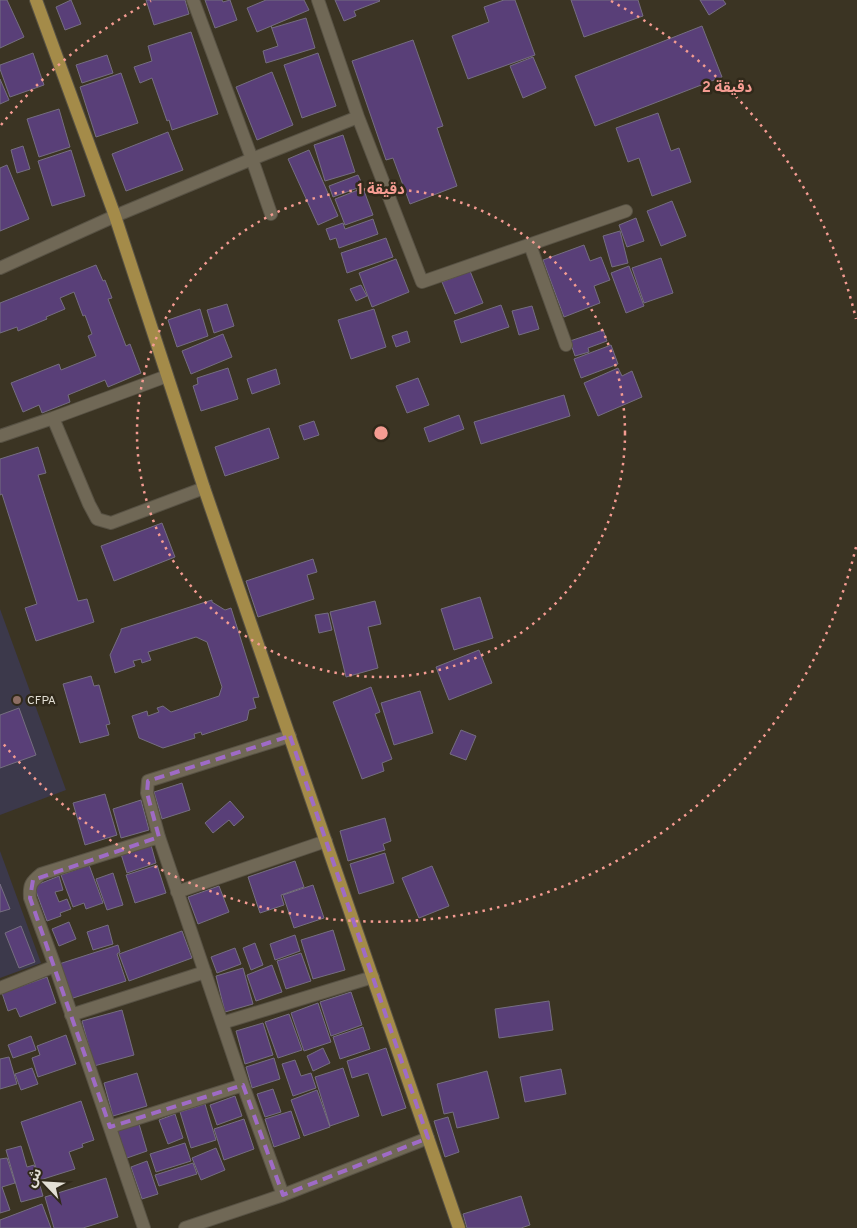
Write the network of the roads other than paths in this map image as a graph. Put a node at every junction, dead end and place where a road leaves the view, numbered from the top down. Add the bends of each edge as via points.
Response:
1 (36, 0) edge
2 (193, 0) edge
3 (318, 0) edge
4 (358, 117) junction
5 (252, 159) junction
6 (626, 211) dead end
7 (271, 214) dead end
8 (115, 216) junction
9 (530, 245) junction
10 (0, 268) edge
11 (566, 345) dead end
12 (167, 376) junction
13 (53, 418) junction
14 (0, 436) edge
15 (204, 488) junction
16 (290, 736) junction
17 (159, 837) junction
18 (326, 841) junction
19 (177, 892) junction
20 (55, 966) junction
21 (205, 972) junction
22 (373, 977) junction
23 (0, 988) edge
24 (71, 1016) junction
25 (222, 1023) junction
26 (243, 1085) junction
27 (110, 1127) junction
28 (428, 1138) junction
29 (283, 1195) junction
30 (144, 1228) edge
31 (185, 1228) edge
32 (459, 1228) edge

1 - 8 main road
2 - 5 street
3 - 4 street
4 - 5 street
4 - 9 street via 422,282
5 - 7 street
5 - 8 street
6 - 9 street
8 - 10 street
8 - 12 main road
9 - 11 street
12 - 13 street
12 - 15 main road
13 - 14 street
13 - 15 street via 98,519 112,523
15 - 16 main road
16 - 17 street via 148,781 147,793
16 - 18 main road
17 - 19 street
17 - 20 street via 41,874 33,880 30,898
18 - 19 street
18 - 22 main road
19 - 21 street
20 - 23 street
20 - 24 street
21 - 24 street
21 - 25 street
22 - 25 street
22 - 28 main road
24 - 27 street
25 - 26 street
26 - 27 street
26 - 29 street
27 - 30 street
28 - 29 street
28 - 32 main road
29 - 31 street

